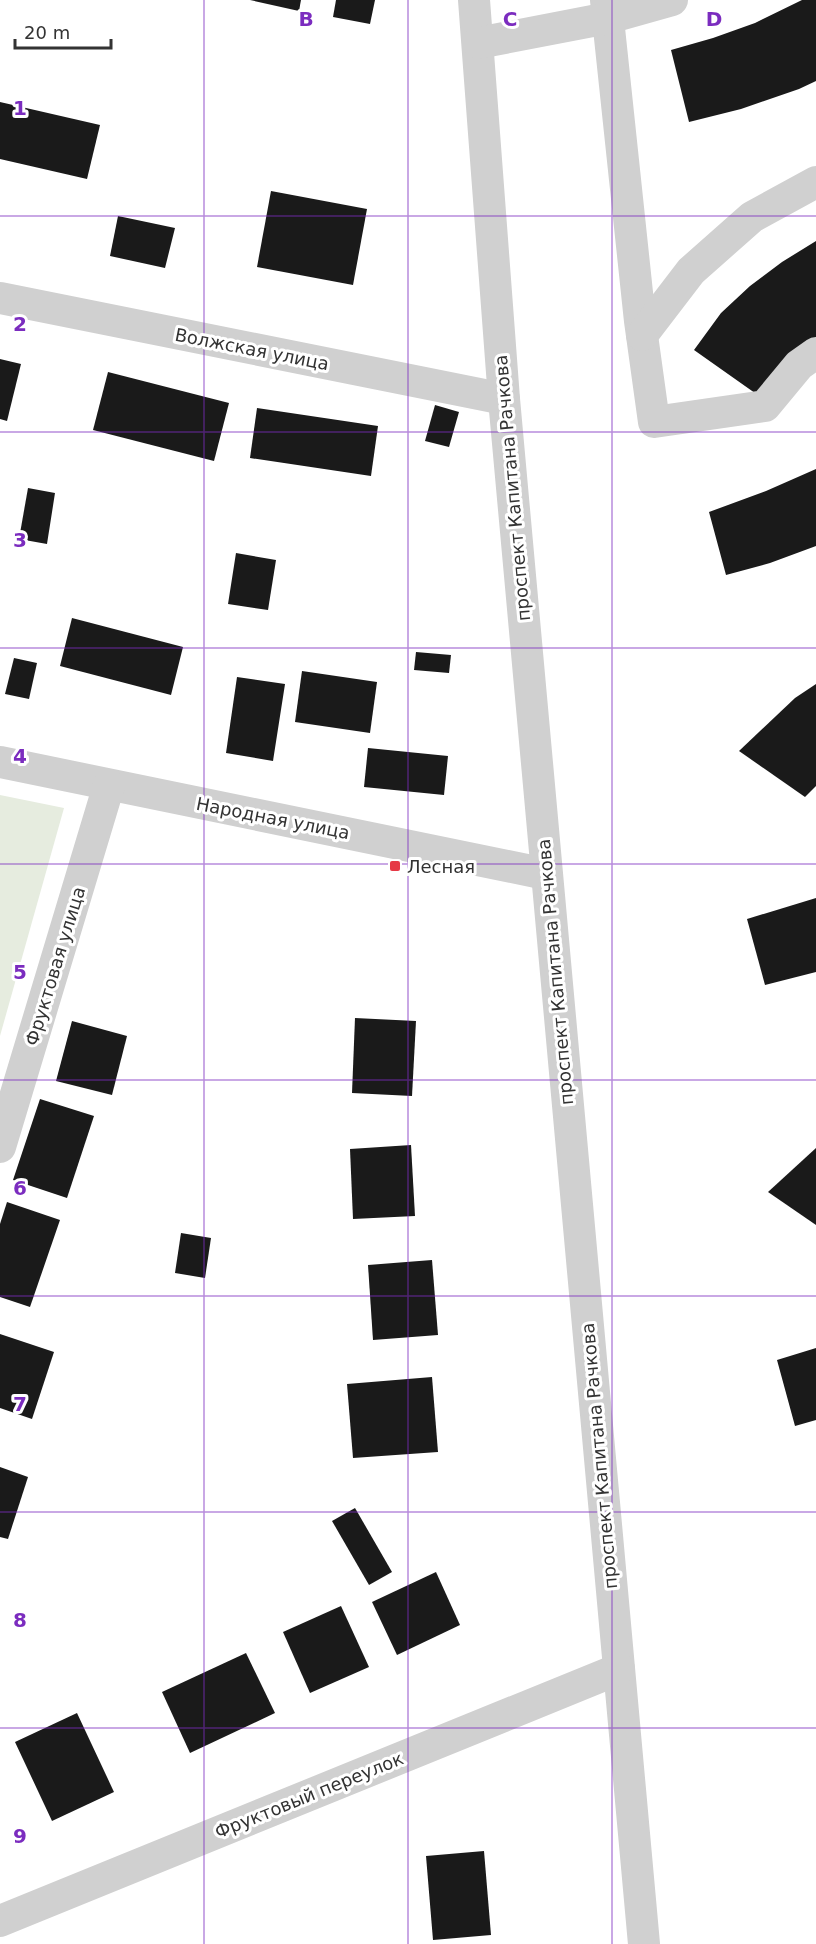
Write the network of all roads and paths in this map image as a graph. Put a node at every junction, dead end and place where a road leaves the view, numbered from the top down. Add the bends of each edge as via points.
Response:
1 (474, 0) edge
2 (672, 0) edge
3 (607, 9) edge
4 (478, 43) junction
5 (816, 182) edge
6 (0, 298) edge
7 (642, 335) junction
8 (816, 353) edge
9 (504, 399) junction
10 (0, 762) edge
11 (109, 785) junction
12 (546, 874) junction
13 (0, 1147) edge
14 (619, 1669) junction
15 (0, 1921) edge
16 (644, 1944) edge

1 - 4 street, проспект Капитана Рачкова
2 - 3 street
3 - 4 street
3 - 7 street
4 - 9 street, проспект Капитана Рачкова
5 - 7 street via 752,217 691,271
6 - 9 street, Волжская улица
7 - 8 street via 654,422 765,406 799,365
9 - 12 street, проспект Капитана Рачкова
10 - 11 street, Народная улица
11 - 12 street, Народная улица
11 - 13 street, Фруктовая улица
12 - 14 street, проспект Капитана Рачкова
14 - 15 street, Фруктовый переулок
14 - 16 street, проспект Капитана Рачкова

